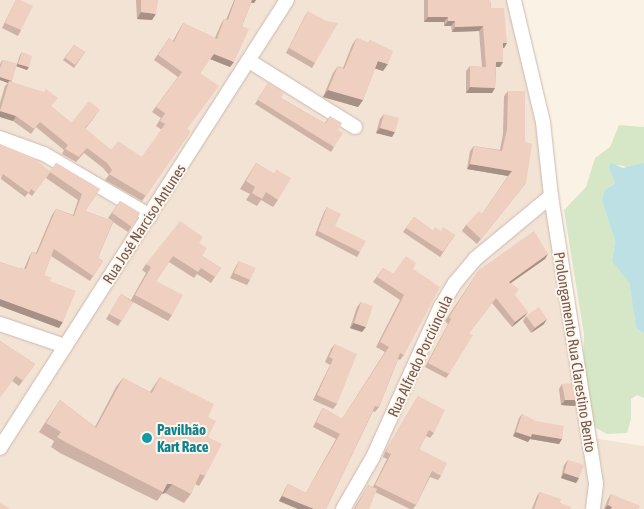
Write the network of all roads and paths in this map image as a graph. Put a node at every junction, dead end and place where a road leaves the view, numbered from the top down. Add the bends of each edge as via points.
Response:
1 (287, 0) edge
2 (514, 0) edge
3 (249, 61) junction
4 (355, 126) dead end
5 (0, 138) edge
6 (551, 196) junction
7 (150, 216) junction
8 (0, 324) edge
9 (65, 346) junction
10 (0, 448) edge
11 (343, 509) edge
12 (593, 509) edge

1 - 3 street, Rua José Narciso Antunes
2 - 6 street via 543,122
3 - 4 street
3 - 7 street, Rua José Narciso Antunes
5 - 7 street via 44,154
6 - 11 street, Rua Alfredo Porciúncula via 475,259 455,283 441,306 373,457
6 - 12 street, Prolongamento Rua Clarestino Bento via 596,484
7 - 9 street, Rua José Narciso Antunes
8 - 9 street
9 - 10 street, Rua José Narciso Antunes

